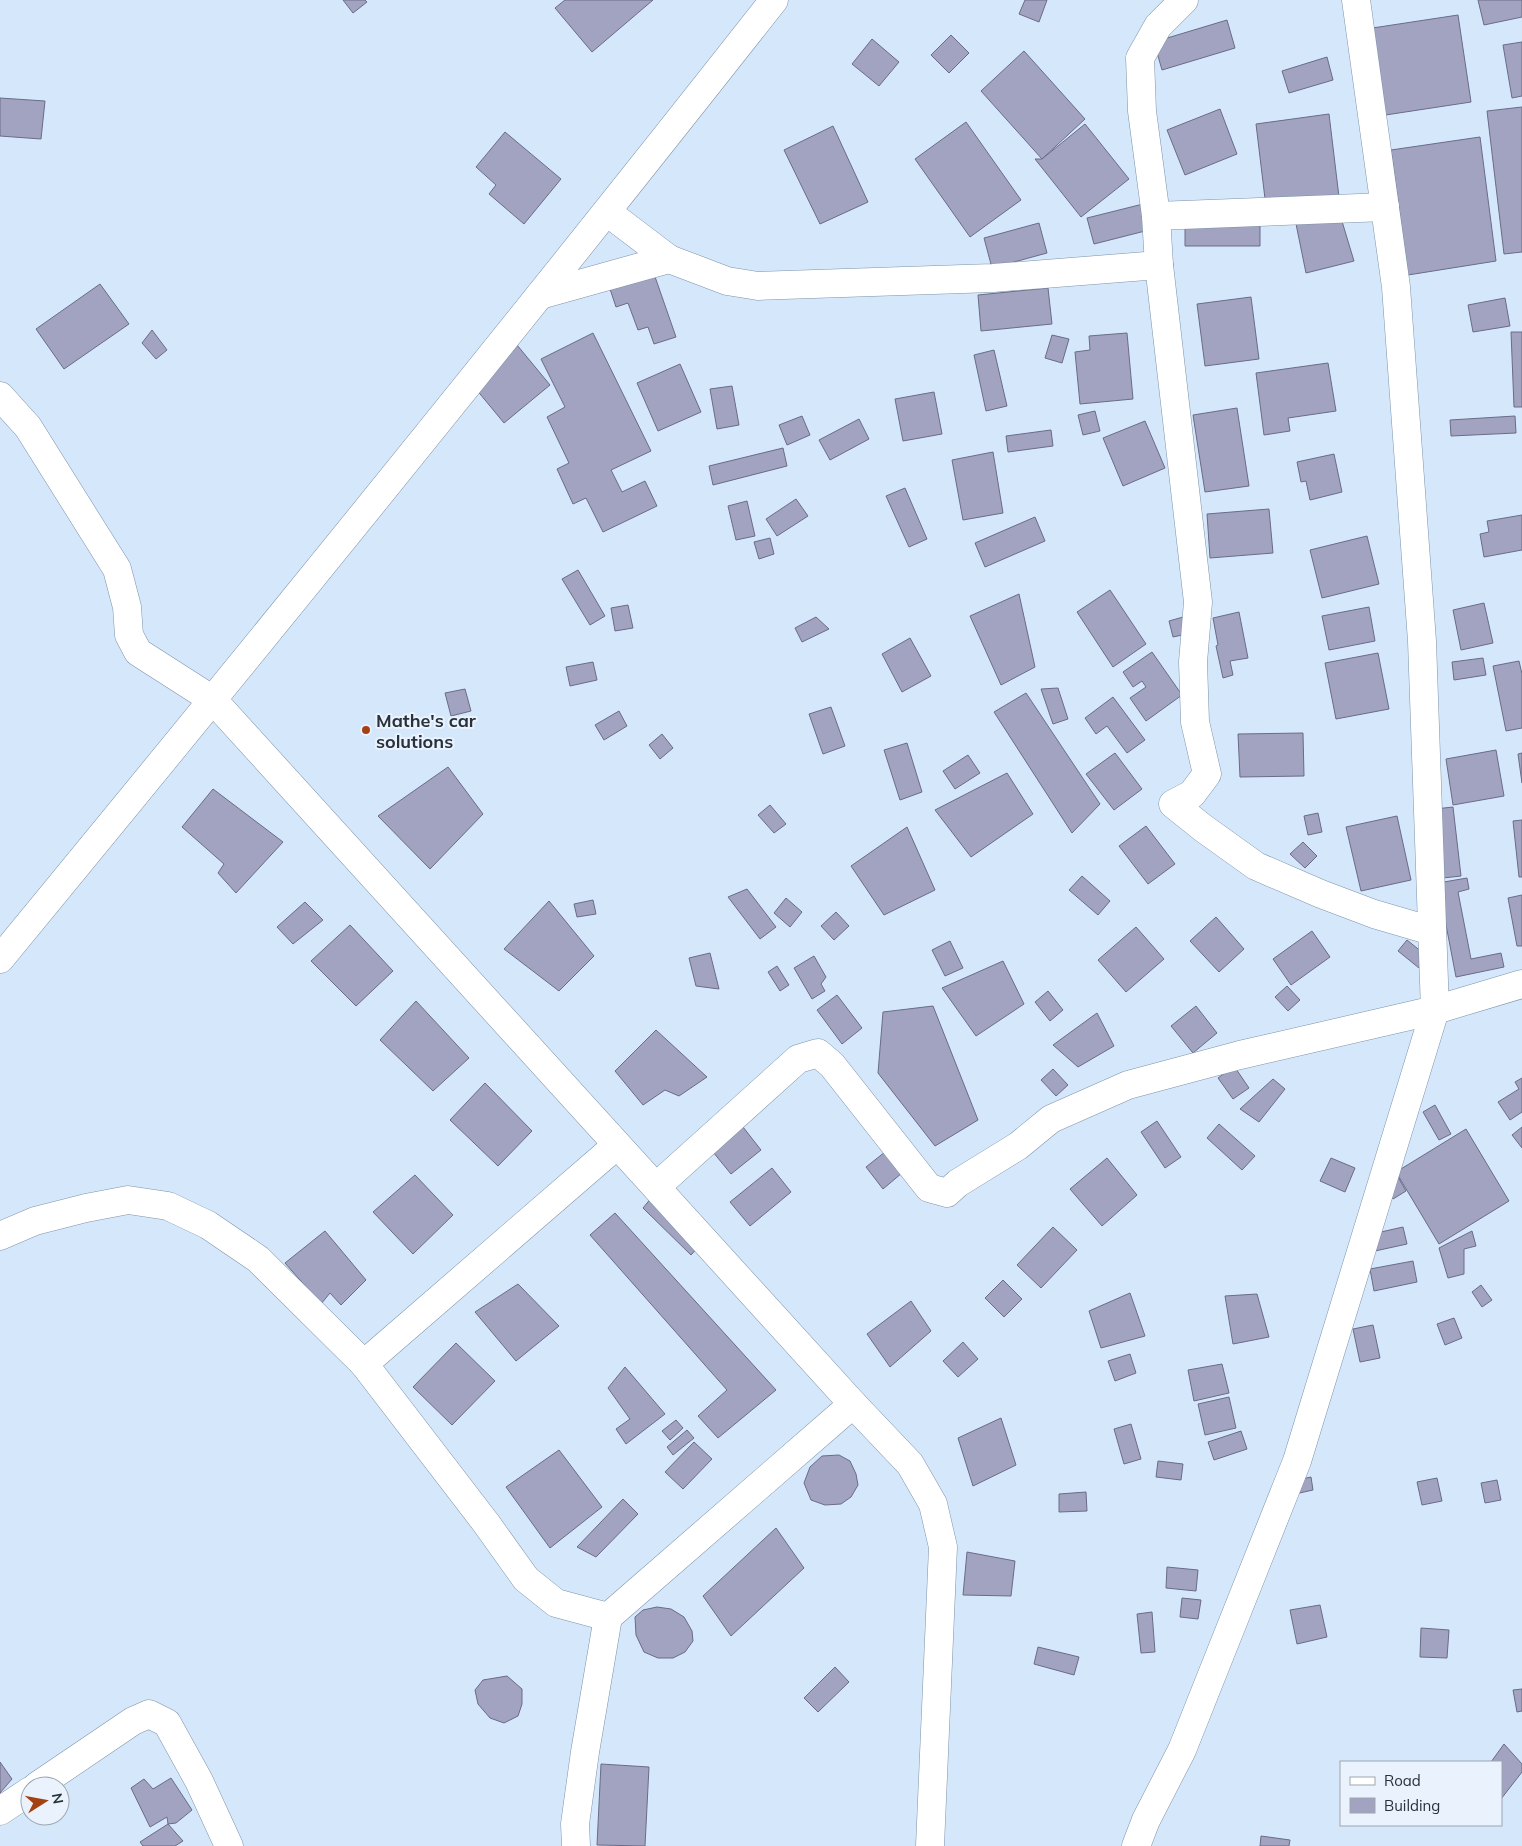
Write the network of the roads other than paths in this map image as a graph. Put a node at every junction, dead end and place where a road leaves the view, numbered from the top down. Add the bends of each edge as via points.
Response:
1 (774, 0) edge
2 (1184, 0) edge
3 (1356, 0) edge
4 (1385, 207) junction
5 (607, 212) junction
6 (1156, 216) junction
7 (670, 259) junction
8 (1159, 264) junction
9 (540, 295) junction
10 (0, 396) edge
11 (214, 700) junction
12 (1432, 931) junction
13 (0, 959) edge
14 (1522, 984) edge
15 (1435, 1010) junction
16 (617, 1145) junction
17 (656, 1187) junction
18 (0, 1236) edge
19 (364, 1364) junction
20 (853, 1404) junction
21 (608, 1618) junction
22 (52, 1776) edge
23 (20, 1798) edge
24 (0, 1811) edge
25 (229, 1846) edge
26 (576, 1846) edge
27 (930, 1846) edge
28 (1136, 1846) edge

1 - 5 street
2 - 6 street via 1158,26 1140,58 1142,111
3 - 4 street
4 - 6 street
4 - 12 street via 1396,287 1421,631
5 - 7 street
5 - 9 street
6 - 8 street
7 - 8 street via 727,281 758,286 993,278
7 - 9 street
8 - 12 street via 1198,602 1193,662 1195,722 1207,774 1192,794 1173,804 1256,866 1374,914
9 - 11 street
10 - 11 street via 28,428 117,570 127,607 129,635 138,652
11 - 13 street
11 - 16 street
12 - 15 street
14 - 15 street
15 - 17 street via 1240,1055 1128,1085 1051,1120 947,1193 929,1188 832,1065 818,1053 798,1059
15 - 28 street via 1297,1460 1182,1750
16 - 17 street
16 - 19 street
17 - 20 street
18 - 19 street via 35,1221 128,1200 168,1206 208,1225 258,1259
19 - 21 street via 526,1579 556,1603
20 - 21 street
20 - 27 street via 910,1464 933,1504 943,1547
21 - 26 street via 584,1752 575,1824
22 - 25 street via 148,1714 167,1724 199,1781
23 - 24 street

